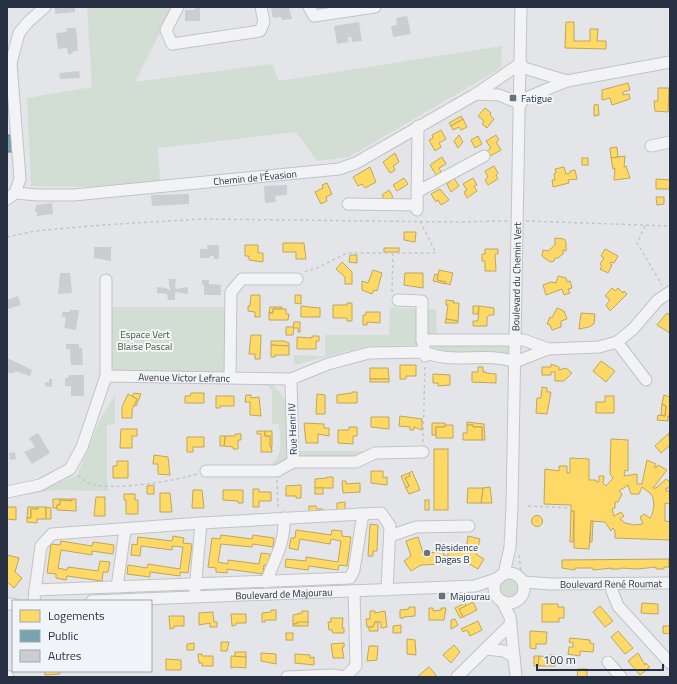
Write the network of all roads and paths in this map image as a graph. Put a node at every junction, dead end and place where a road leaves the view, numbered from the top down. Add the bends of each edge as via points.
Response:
1 (45, 7) edge
2 (178, 7) edge
3 (261, 7) edge
4 (309, 7) edge
5 (374, 7) edge
6 (522, 7) edge
7 (19, 33) junction
8 (7, 42) edge
9 (670, 62) edge
10 (521, 65) junction
11 (568, 81) junction
12 (476, 94) junction
13 (11, 99) edge
14 (521, 102) junction
15 (418, 126) junction
16 (670, 142) edge
17 (651, 146) dead end
18 (484, 156) dead end
19 (14, 192) edge
20 (417, 192) junction
21 (348, 204) dead end
22 (417, 207) junction
23 (516, 221) junction
24 (420, 222) junction
25 (645, 226) junction
26 (670, 226) edge
27 (7, 237) edge
28 (392, 254) junction
29 (297, 279) joint
30 (106, 280) dead end
31 (669, 293) edge
32 (398, 300) joint
33 (422, 340) junction
34 (515, 341) junction
35 (617, 342) junction
36 (548, 349) junction
37 (425, 354) junction
38 (515, 362) junction
39 (106, 376) junction
40 (230, 377) junction
41 (291, 379) junction
42 (646, 380) dead end
43 (423, 452) joint
44 (293, 462) junction
45 (70, 469) junction
46 (277, 470) junction
47 (206, 471) joint
48 (7, 492) edge
49 (528, 506) dead end
50 (571, 508) dead end
51 (360, 514) junction
52 (281, 518) junction
53 (201, 523) junction
54 (469, 526) dead end
55 (125, 530) junction
56 (390, 536) junction
57 (510, 547) junction
58 (501, 576) junction
59 (266, 582) junction
60 (670, 583) edge
61 (196, 584) junction
62 (612, 584) junction
63 (475, 586) junction
64 (117, 587) junction
65 (521, 587) junction
66 (35, 590) junction
67 (387, 590) junction
68 (354, 591) junction
69 (195, 597) junction
70 (500, 598) junction
71 (34, 600) edge
72 (118, 600) edge
73 (510, 621) junction
74 (486, 649) junction
75 (514, 657) junction
76 (608, 662) dead end
77 (670, 663) edge
78 (287, 677) edge
79 (344, 677) edge
80 (457, 677) edge
81 (516, 677) edge
82 (621, 677) edge

1 - 7 street
2 - 3 street via 166,30 172,44 260,30 264,22
4 - 5 street via 314,16
6 - 10 street, Boulevard du Chemin Vert
7 - 8 street
7 - 13 street via 11,63
9 - 11 street
10 - 11 street
10 - 12 street, Chemin de l'Évasion
10 - 14 street, Boulevard du Chemin Vert
11 - 14 street
12 - 14 street via 499,95
12 - 15 street, Chemin de l'Évasion
13 - 19 street via 20,179
14 - 23 street, Boulevard du Chemin Vert
15 - 19 street, Chemin de l'Évasion via 356,163 339,169 74,195
15 - 20 street
16 - 17 street
18 - 20 street
20 - 22 street
21 - 22 street
22 - 24 path
23 - 24 path
23 - 25 path
23 - 34 street, Boulevard du Chemin Vert
24 - 27 path via 202,219 102,224
24 - 28 path via 436,253
25 - 26 path
25 - 31 path via 637,243
28 - 29 path via 347,253 308,270
28 - 32 path via 392,294
29 - 40 street via 242,279 231,292
30 - 39 street
31 - 35 street via 658,300 633,329
32 - 33 street via 422,301
33 - 34 street
33 - 37 street
34 - 36 street via 524,340
34 - 38 street, Boulevard du Chemin Vert
35 - 36 street via 599,347
35 - 42 street
36 - 38 street
37 - 38 street, Avenue Victor Lefranc via 436,357 502,357
37 - 41 street, Avenue Victor Lefranc via 369,353 328,364
37 - 43 path
38 - 57 street, Boulevard du Chemin Vert
39 - 40 street, Avenue Victor Lefranc
39 - 45 street via 82,447
40 - 41 street, Avenue Victor Lefranc
41 - 44 street, Rue Henri IV
43 - 44 street via 374,453 356,462
44 - 46 street, Rue Henri IV
45 - 47 path via 86,482 102,485 178,480
45 - 48 street via 40,485
46 - 47 street, Rue Henri IV
46 - 52 path
49 - 50 path
51 - 52 street
51 - 56 street via 381,513 390,526
51 - 59 street via 362,520 354,570 350,578
52 - 53 street
52 - 59 street via 279,555
53 - 55 street
53 - 61 street
54 - 56 street via 416,527
55 - 64 street
55 - 66 street via 52,534 41,546
56 - 67 street
57 - 58 street, Boulevard du Chemin Vert
57 - 65 street, Boulevard du Chemin Vert
58 - 63 street, Boulevard de Majourau
58 - 65 street via 511,573
58 - 70 street via 494,589
59 - 61 street
60 - 62 street, Boulevard René Roumat
61 - 64 street
61 - 69 street
62 - 65 street, Boulevard René Roumat via 551,584
62 - 77 street via 618,606
63 - 67 street, Boulevard de Majourau
63 - 70 street, Boulevard de Majourau
64 - 66 street
65 - 70 street via 511,602
65 - 73 street
66 - 71 street
67 - 68 street, Boulevard de Majourau
68 - 69 street, Boulevard de Majourau
68 - 79 street via 356,666
69 - 72 street, Boulevard de Majourau
70 - 73 street
73 - 74 street
73 - 75 street
74 - 75 street via 504,651
74 - 80 street
75 - 81 street
76 - 82 street
78 - 79 street

